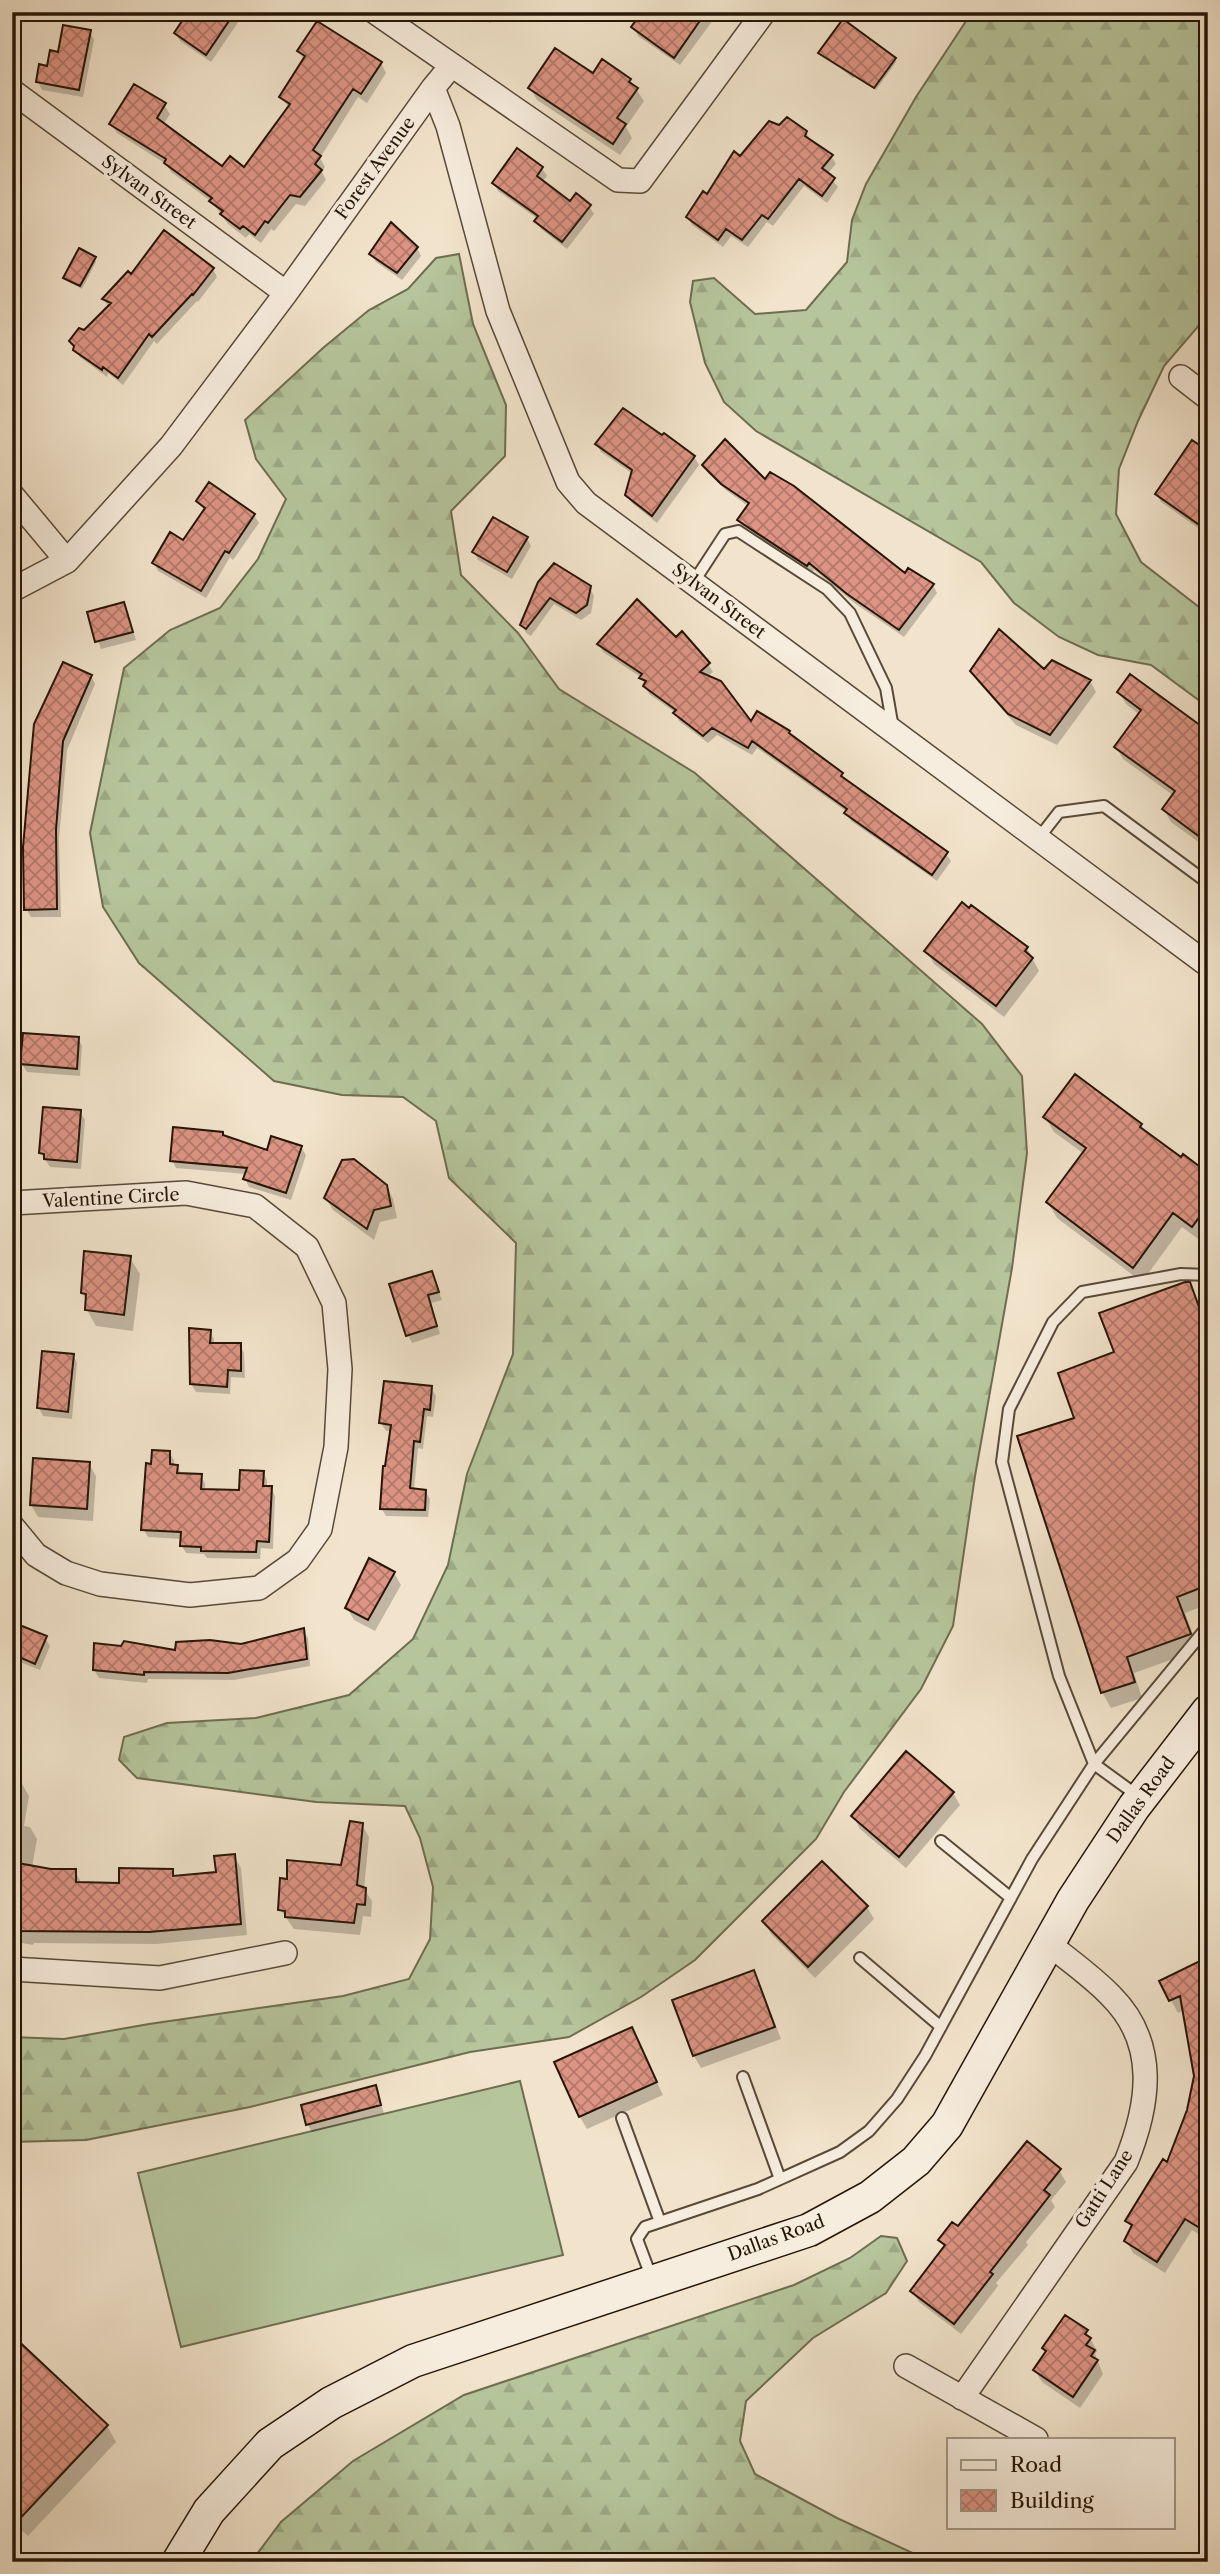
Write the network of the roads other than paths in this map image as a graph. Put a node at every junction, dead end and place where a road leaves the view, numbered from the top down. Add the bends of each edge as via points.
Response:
1 (375, 12) edge
2 (764, 12) edge
3 (452, 65) junction
4 (433, 88) junction
5 (12, 91) edge
6 (286, 293) junction
7 (1181, 377) dead end
8 (1208, 398) edge
9 (12, 495) edge
10 (67, 561) junction
11 (693, 583) junction
12 (12, 590) edge
13 (893, 731) junction
14 (1038, 839) junction
15 (1208, 883) edge
16 (1208, 965) edge
17 (12, 1203) edge
18 (1208, 1275) edge
19 (12, 1527) edge
20 (1208, 1626) edge
21 (1208, 1712) edge
22 (1094, 1764) junction
23 (1141, 1798) junction
24 (941, 1840) dead end
25 (1011, 1898) junction
26 (1049, 1944) junction
27 (285, 1953) dead end
28 (860, 1958) dead end
29 (12, 1969) edge
30 (941, 2027) junction
31 (743, 2077) dead end
32 (622, 2118) dead end
33 (780, 2179) junction
34 (660, 2222) junction
35 (653, 2281) junction
36 (906, 2367) dead end
37 (962, 2398) junction
38 (1034, 2438) edge
39 (178, 2562) edge

1 - 3 street
2 - 3 street via 640,181 618,180
3 - 4 street, Forest Avenue
4 - 6 street, Forest Avenue
4 - 11 street, Sylvan Street via 448,126 498,311 568,482 586,503
5 - 6 street, Sylvan Street
6 - 10 street, Forest Avenue via 171,446
7 - 8 street
9 - 10 street
10 - 12 street, Forest Avenue
11 - 13 street, Sylvan Street
11 - 13 lane via 725,534 738,531 827,589 850,613 886,688
13 - 14 street, Sylvan Street
14 - 15 lane via 1059,812 1104,806
14 - 16 street, Sylvan Street
17 - 19 street, Valentine Circle via 186,1193 255,1206 307,1247 334,1303 340,1368 336,1447 320,1529 298,1560 259,1588 190,1595 100,1584 66,1573 36,1555
18 - 22 lane via 1181,1274 1082,1292 1053,1322 1009,1409 1002,1462 1059,1676
20 - 22 lane
21 - 23 street, Dallas Road
22 - 23 lane
22 - 25 lane
23 - 26 street, Dallas Road
24 - 25 lane
25 - 30 lane
26 - 35 street, Dallas Road via 947,2125 916,2161 870,2197 809,2230
26 - 37 street, Gatti Lane via 1112,1996 1136,2030 1145,2061 1144,2103 1126,2162
27 - 29 street via 160,1978
28 - 30 lane
30 - 33 lane via 897,2099 869,2131 839,2152
31 - 33 lane
32 - 34 lane
33 - 34 lane
34 - 35 lane via 645,2227 637,2239
35 - 39 street, Dallas Road via 413,2361 331,2403 270,2444 209,2511
36 - 37 street
37 - 38 street

